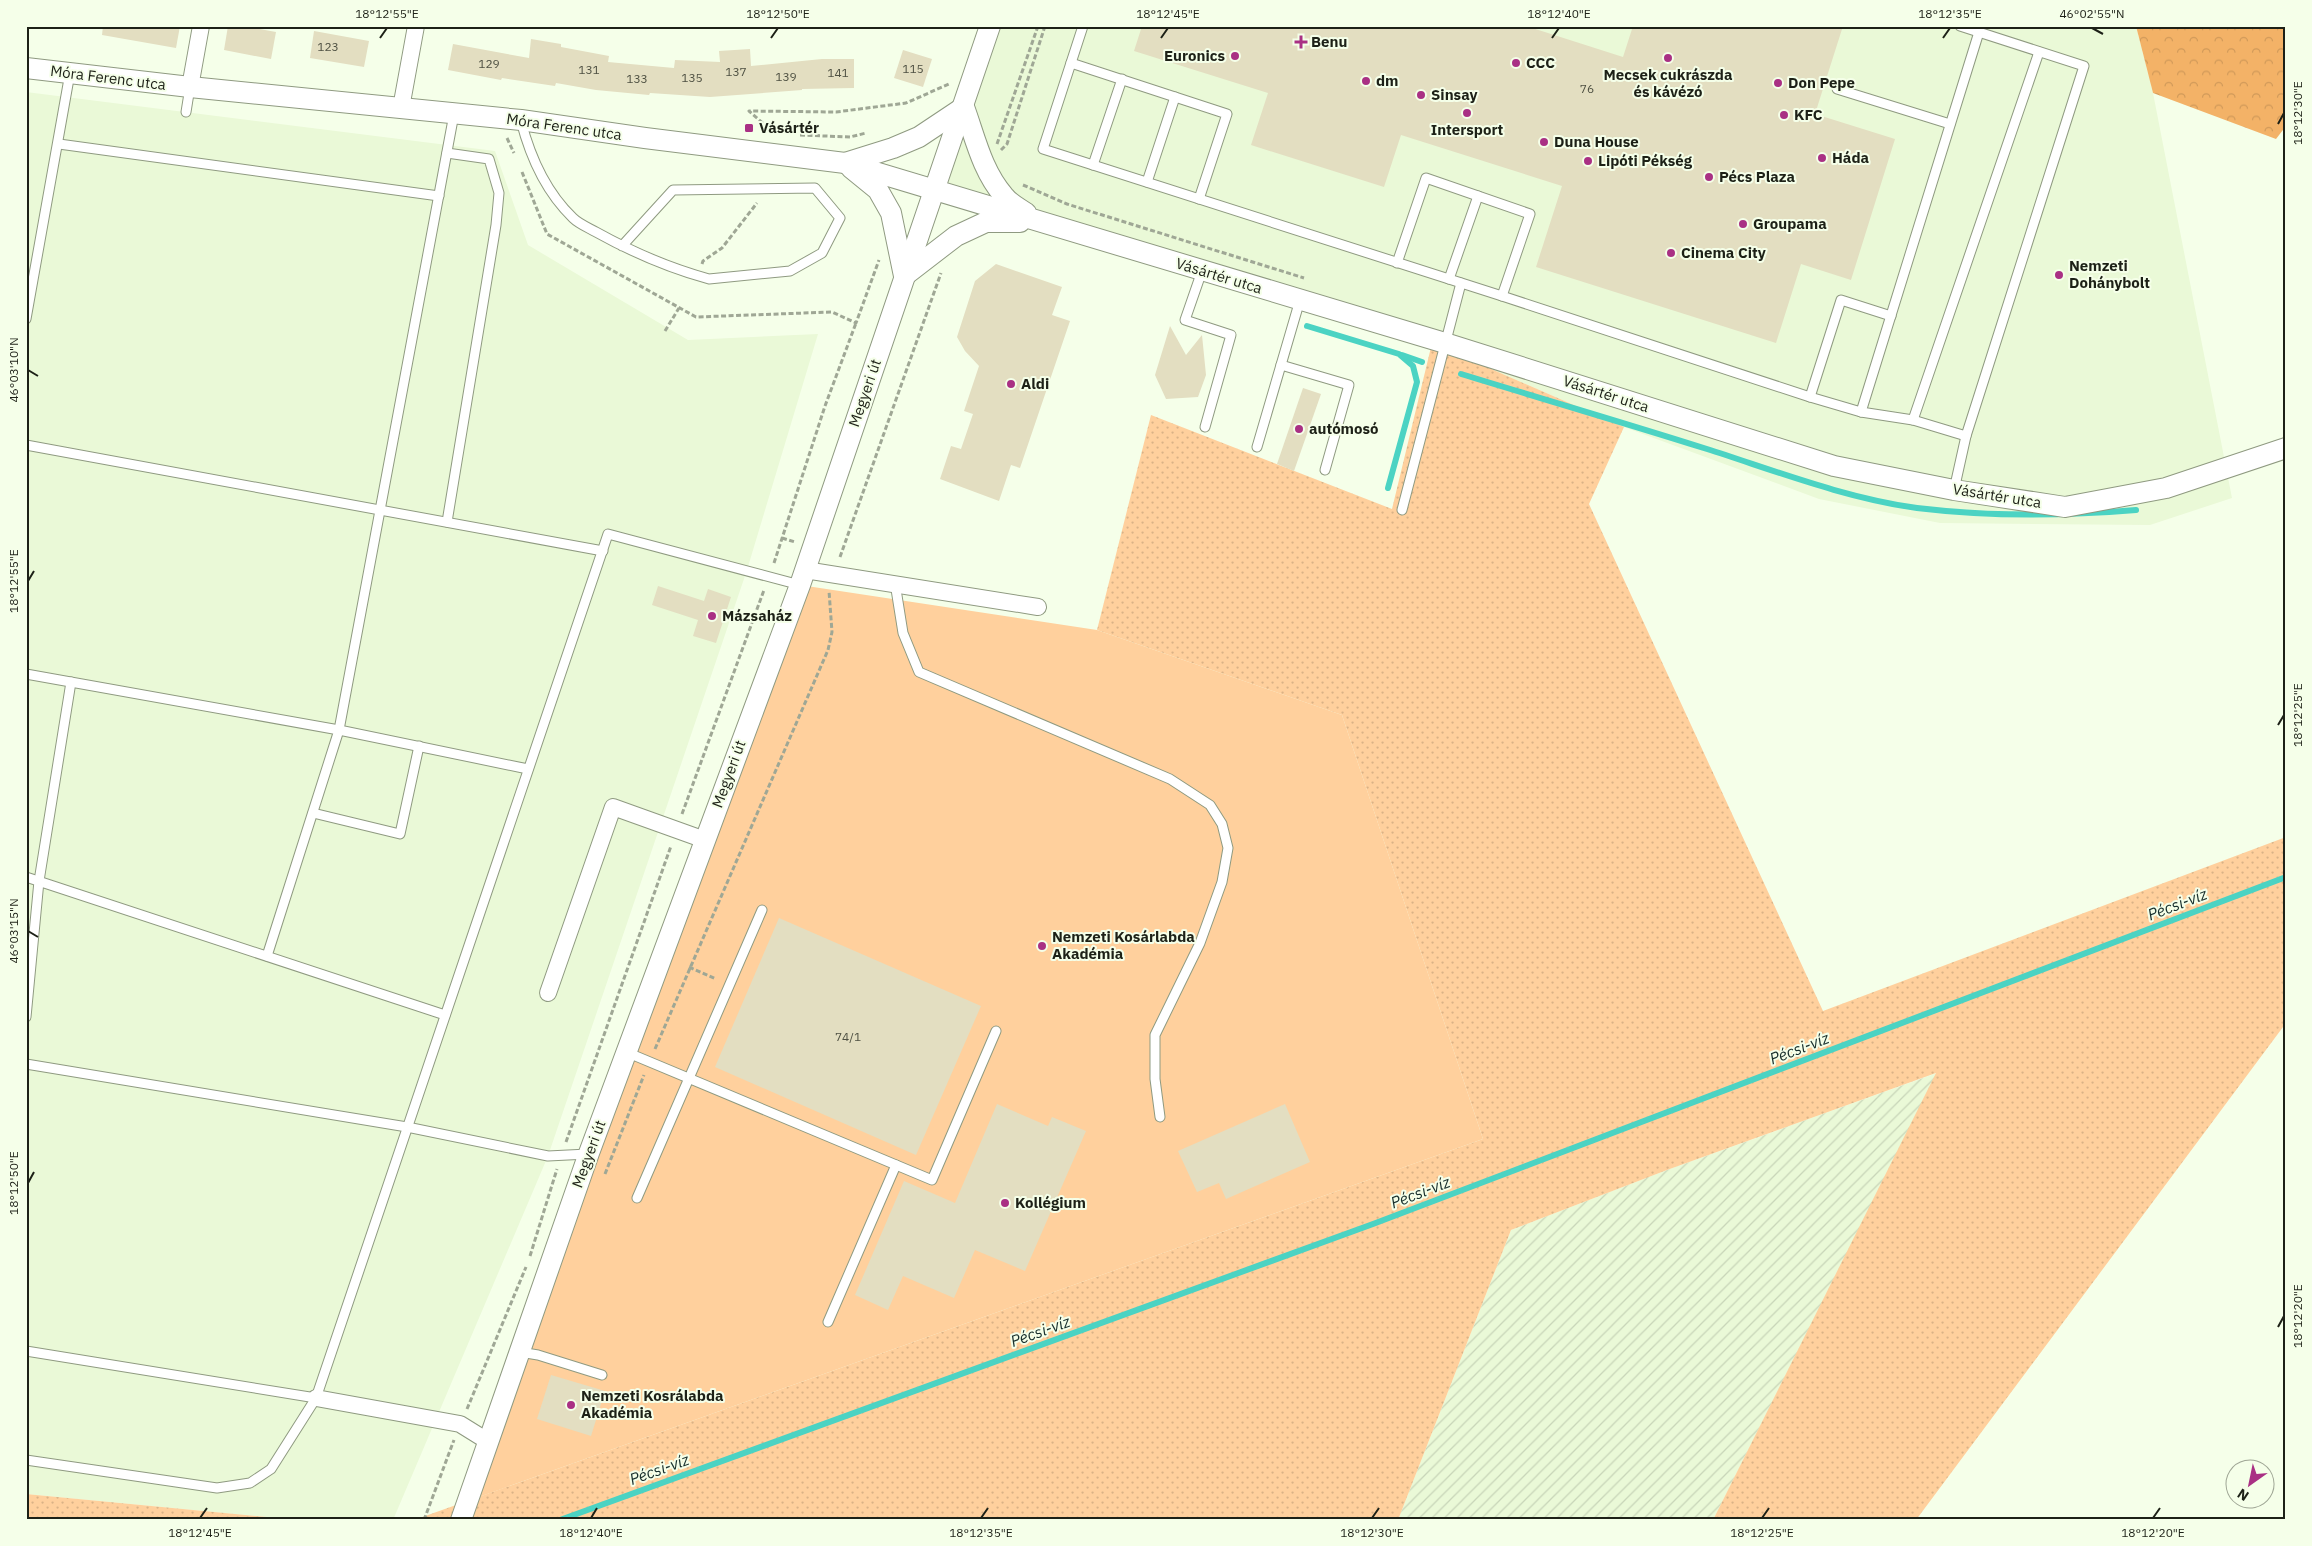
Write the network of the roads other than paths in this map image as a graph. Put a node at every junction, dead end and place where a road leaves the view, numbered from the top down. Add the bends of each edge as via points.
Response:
1 (201, 26) edge
2 (416, 26) edge
3 (990, 26) edge
4 (1083, 26) edge
5 (1960, 26) edge
6 (1979, 32) junction
7 (2039, 52) junction
8 (1071, 63) junction
9 (26, 68) edge
10 (70, 73) junction
11 (1122, 79) junction
12 (190, 87) junction
13 (1837, 88) dead end
14 (1175, 97) junction
15 (964, 107) junction
16 (401, 108) junction
17 (186, 112) dead end
18 (454, 113) junction
19 (521, 120) junction
20 (1950, 124) junction
21 (59, 144) junction
22 (447, 153) junction
23 (846, 163) junction
24 (1094, 165) junction
25 (1147, 182) junction
26 (934, 189) junction
27 (440, 196) junction
28 (1478, 196) junction
29 (1199, 199) junction
30 (1040, 222) junction
31 (622, 246) junction
32 (1397, 263) junction
33 (1202, 271) junction
34 (904, 276) junction
35 (1449, 279) junction
36 (1461, 283) junction
37 (1502, 296) junction
38 (1300, 300) junction
39 (1891, 316) junction
40 (26, 319) edge
41 (1445, 343) junction
42 (1281, 365) junction
43 (1810, 397) junction
44 (1861, 412) junction
45 (1913, 420) junction
46 (1205, 427) dead end
47 (1966, 436) junction
48 (26, 445) edge
49 (1258, 447) dead end
50 (2286, 448) edge
51 (1325, 470) dead end
52 (1954, 490) junction
53 (380, 509) junction
54 (1402, 510) dead end
55 (447, 522) junction
56 (602, 551) junction
57 (802, 577) junction
58 (895, 583) junction
59 (1038, 606) dead end
60 (26, 674) edge
61 (71, 682) junction
62 (339, 730) junction
63 (419, 746) junction
64 (528, 769) junction
65 (312, 813) junction
66 (705, 840) junction
67 (26, 877) edge
68 (39, 881) junction
69 (762, 910) dead end
70 (267, 956) junction
71 (548, 993) dead end
72 (445, 1015) junction
73 (26, 1017) edge
74 (996, 1032) dead end
75 (626, 1052) junction
76 (26, 1064) edge
77 (689, 1078) junction
78 (1160, 1117) dead end
79 (407, 1127) junction
80 (589, 1154) junction
81 (896, 1164) junction
82 (637, 1198) dead end
83 (828, 1322) dead end
84 (26, 1351) edge
85 (520, 1352) junction
86 (602, 1375) dead end
87 (316, 1398) junction
88 (489, 1442) junction
89 (26, 1460) edge
90 (461, 1520) edge

1 - 12 street
2 - 16 street
3 - 15 street, Megyeri út
4 - 8 lane
5 - 6 lane
6 - 7 lane
6 - 20 lane
7 - 45 lane
7 - 47 lane via 2084,66
8 - 11 lane
8 - 24 lane via 1043,149
9 - 10 street, Móra Ferenc utca
10 - 12 street, Móra Ferenc utca
10 - 21 lane
11 - 14 lane
11 - 24 lane
12 - 16 street, Móra Ferenc utca
12 - 17 lane
13 - 20 lane
14 - 25 lane
14 - 29 lane via 1227,114
15 - 23 street via 919,137
15 - 26 street, Megyeri út
15 - 30 street via 1005,198
16 - 18 street, Móra Ferenc utca
18 - 19 street, Móra Ferenc utca
18 - 22 lane
19 - 23 street, Móra Ferenc utca
19 - 31 lane via 527,145 545,182 574,219
20 - 39 lane
21 - 27 lane
21 - 40 lane
22 - 27 lane
22 - 55 lane via 489,159 499,193
23 - 26 street, Móra Ferenc utca
23 - 34 street via 878,190 891,213
24 - 25 lane
25 - 29 lane
26 - 30 street, Vásártér utca
26 - 34 street, Megyeri út
27 - 53 lane
28 - 32 lane via 1426,178
28 - 35 lane
28 - 37 lane via 1530,214
29 - 32 lane
30 - 33 street, Vásártér utca
30 - 34 street via 986,222 956,236
31 - 31 lane via 673,190 815,188 840,218 822,253 790,271 709,279 670,268
32 - 35 lane
33 - 38 street, Vásártér utca
33 - 46 lane via 1185,320 1231,335
34 - 57 street, Megyeri út
35 - 36 lane
36 - 37 lane
36 - 41 lane
37 - 43 lane
38 - 41 street, Vásártér utca
38 - 42 lane
39 - 43 lane via 1841,300
39 - 44 lane
41 - 52 street, Vásártér utca via 1834,466
41 - 54 lane
42 - 49 lane
42 - 51 lane via 1349,385
43 - 44 lane
44 - 45 lane
45 - 47 lane
47 - 52 lane
48 - 53 lane
50 - 52 street, Vásártér utca via 2166,488 2065,507
53 - 55 lane
53 - 62 lane
55 - 56 lane
56 - 57 lane via 608,534 769,576
56 - 64 lane
57 - 58 street via 833,576
57 - 66 street, Megyeri út
58 - 59 street
58 - 78 lane via 903,633 919,672 1170,779 1210,805 1222,824 1228,848 1222,882 1200,943 1155,1035 1155,1079
60 - 61 lane
61 - 62 lane
61 - 68 lane
62 - 63 lane
62 - 65 lane
63 - 64 lane
63 - 65 lane via 400,834
64 - 72 lane
65 - 70 lane
66 - 71 street via 613,807
66 - 75 street, Megyeri út
67 - 68 lane
68 - 70 lane
68 - 73 lane
69 - 77 lane
70 - 72 lane
72 - 79 lane
74 - 81 lane via 932,1180
75 - 77 lane
75 - 80 street, Megyeri út
76 - 79 lane
77 - 81 lane
77 - 82 lane
79 - 80 lane via 548,1156
79 - 87 lane
80 - 85 street, Megyeri út
81 - 83 lane
84 - 87 lane
85 - 86 lane
85 - 88 street, Megyeri út
87 - 88 street via 460,1424
87 - 89 lane via 271,1469 261,1477 242,1484 217,1488
88 - 90 street, Megyeri út

